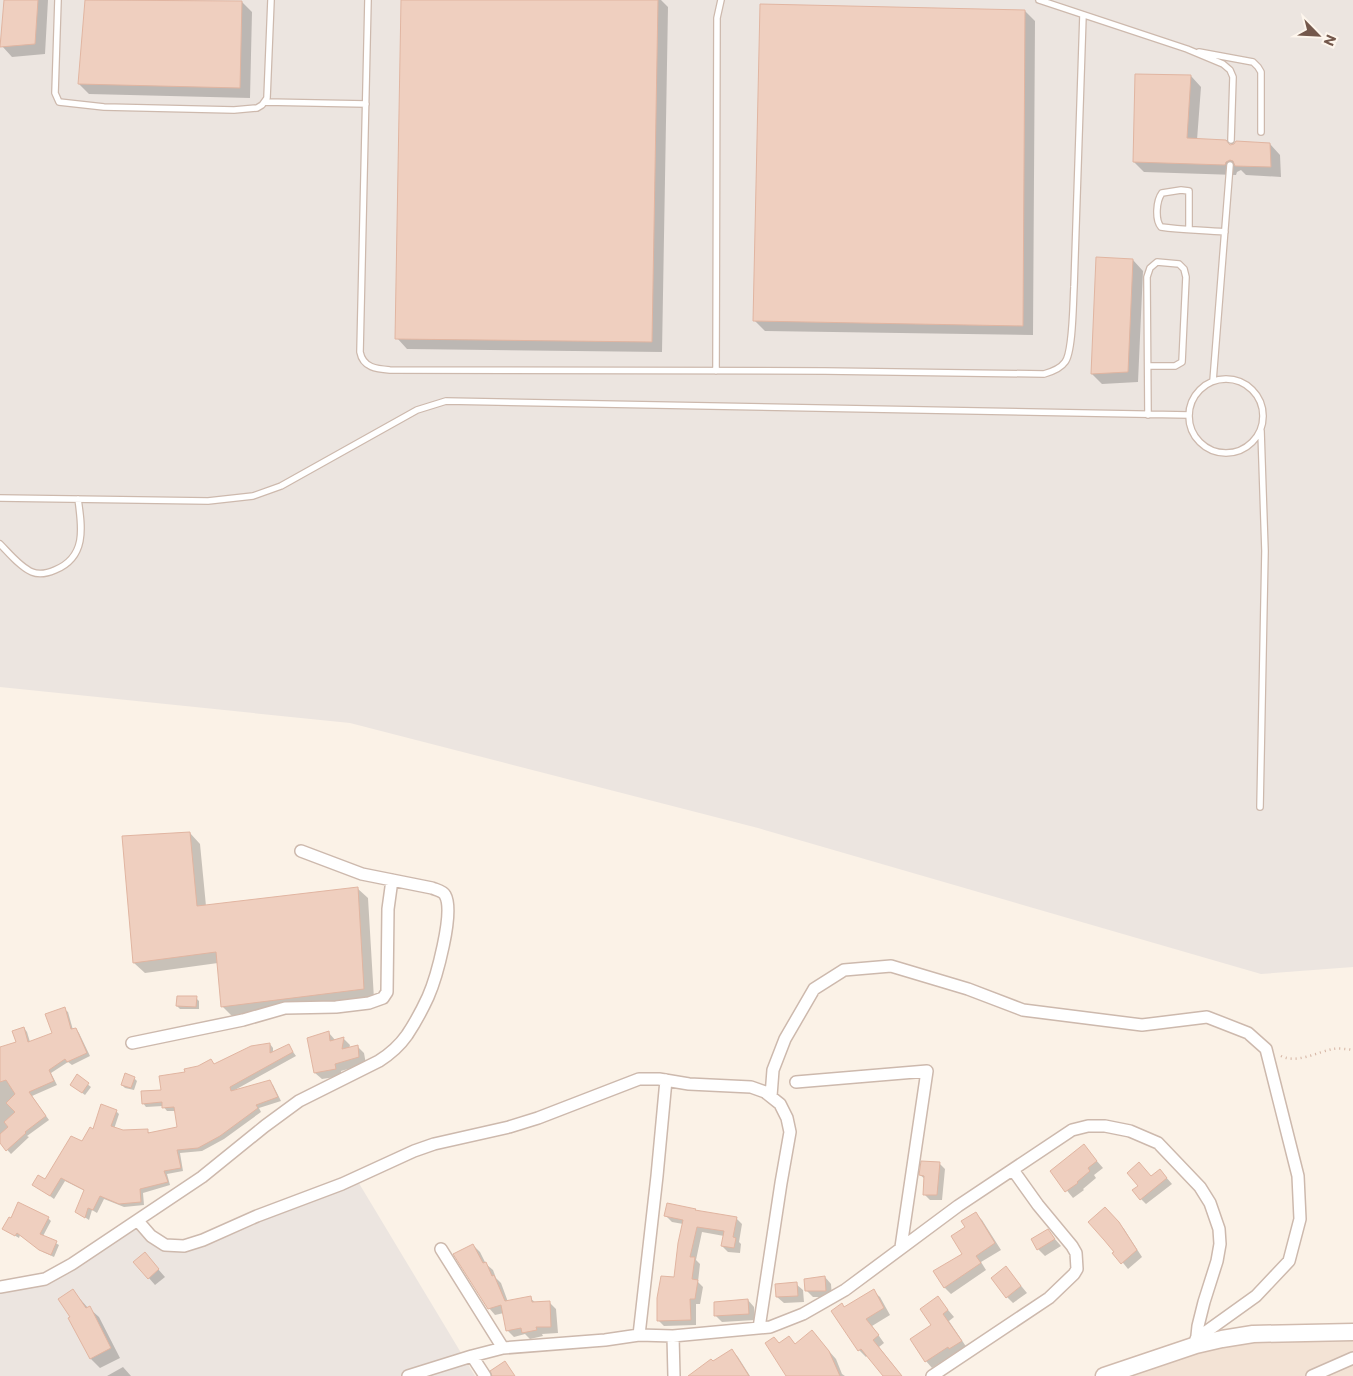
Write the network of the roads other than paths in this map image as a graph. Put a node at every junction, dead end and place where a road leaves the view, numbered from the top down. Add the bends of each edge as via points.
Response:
1 (58, 0) edge
2 (271, 0) edge
3 (368, 0) edge
4 (721, 0) edge
5 (1039, 0) edge
6 (1082, 15) junction
7 (1187, 50) junction
8 (265, 102) junction
9 (366, 104) junction
10 (1261, 132) dead end
11 (1231, 140) dead end
12 (1230, 165) dead end
13 (1189, 230) junction
14 (1225, 232) junction
15 (1149, 366) junction
16 (716, 371) junction
17 (1213, 381) junction
18 (1148, 415) junction
19 (1189, 416) junction
20 (1261, 430) junction
21 (0, 498) edge
22 (78, 499) junction
23 (0, 544) edge
24 (1260, 808) dead end
25 (302, 851) dead end
26 (392, 880) junction
27 (132, 1043) dead end
28 (666, 1080) junction
29 (796, 1082) dead end
30 (771, 1096) junction
31 (1014, 1170) junction
32 (138, 1220) junction
33 (901, 1247) junction
34 (440, 1249) dead end
35 (0, 1287) edge
36 (759, 1328) junction
37 (1353, 1332) edge
38 (639, 1335) junction
39 (673, 1336) junction
40 (1196, 1342) junction
41 (502, 1348) junction
42 (472, 1356) junction
43 (1353, 1358) edge
44 (408, 1376) edge
45 (485, 1376) edge
46 (674, 1376) edge
47 (932, 1376) edge
48 (1104, 1376) edge
49 (1312, 1376) edge

1 - 8 lane via 55,93 59,102 104,107 234,110 257,108
2 - 8 lane
3 - 9 lane
4 - 16 lane via 717,18
5 - 6 lane
6 - 7 lane
6 - 16 lane via 1074,287 1069,355 1065,363 1044,374
7 - 10 lane via 1254,62 1262,79
7 - 11 lane via 1222,64 1232,73
8 - 9 lane
9 - 16 lane via 360,352 364,363 390,370
12 - 14 lane
13 - 13 lane via 1159,226 1158,199 1162,193 1189,191
13 - 14 lane
14 - 17 lane
15 - 15 lane via 1148,272 1157,262 1179,264 1186,277 1182,362 1175,366
15 - 18 lane
17 - 19 lane via 1200,389 1192,401
17 - 20 lane via 1227,378 1242,381 1254,390 1262,402
18 - 19 lane
18 - 22 lane via 446,401 417,410 281,486 253,496 208,501
19 - 20 lane via 1192,430 1200,442 1212,451 1226,454 1240,451 1253,443
20 - 24 lane via 1265,551
21 - 22 lane
22 - 23 lane via 79,546 70,562 48,573 33,573
25 - 26 street via 362,874
26 - 27 street via 386,992 383,998 336,1007 285,1008
26 - 32 street via 441,891 448,907 435,980 407,1036 379,1061 300,1102 202,1177
28 - 30 street via 751,1087
28 - 32 street via 640,1079 538,1118 434,1144 191,1244 165,1245 151,1236
28 - 38 street
29 - 33 street via 927,1071
30 - 36 street via 780,1104 790,1132
30 - 40 street via 773,1070 784,1039 814,989 844,970 892,966 1023,1010 1142,1024 1207,1017 1248,1033 1266,1049 1298,1176 1300,1219 1289,1261 1256,1296
31 - 33 street
31 - 40 street via 1072,1130 1088,1126 1121,1129 1158,1143 1200,1188 1210,1203 1219,1229 1217,1261
31 - 47 street via 1076,1252 1077,1269 1049,1298
32 - 35 street via 45,1278
33 - 36 street via 858,1281 820,1305 788,1322
34 - 41 street
36 - 39 street
37 - 40 main road via 1253,1334
38 - 39 street
38 - 41 street
39 - 46 street
40 - 48 main road
41 - 42 street
42 - 44 street
42 - 45 street
43 - 49 street

